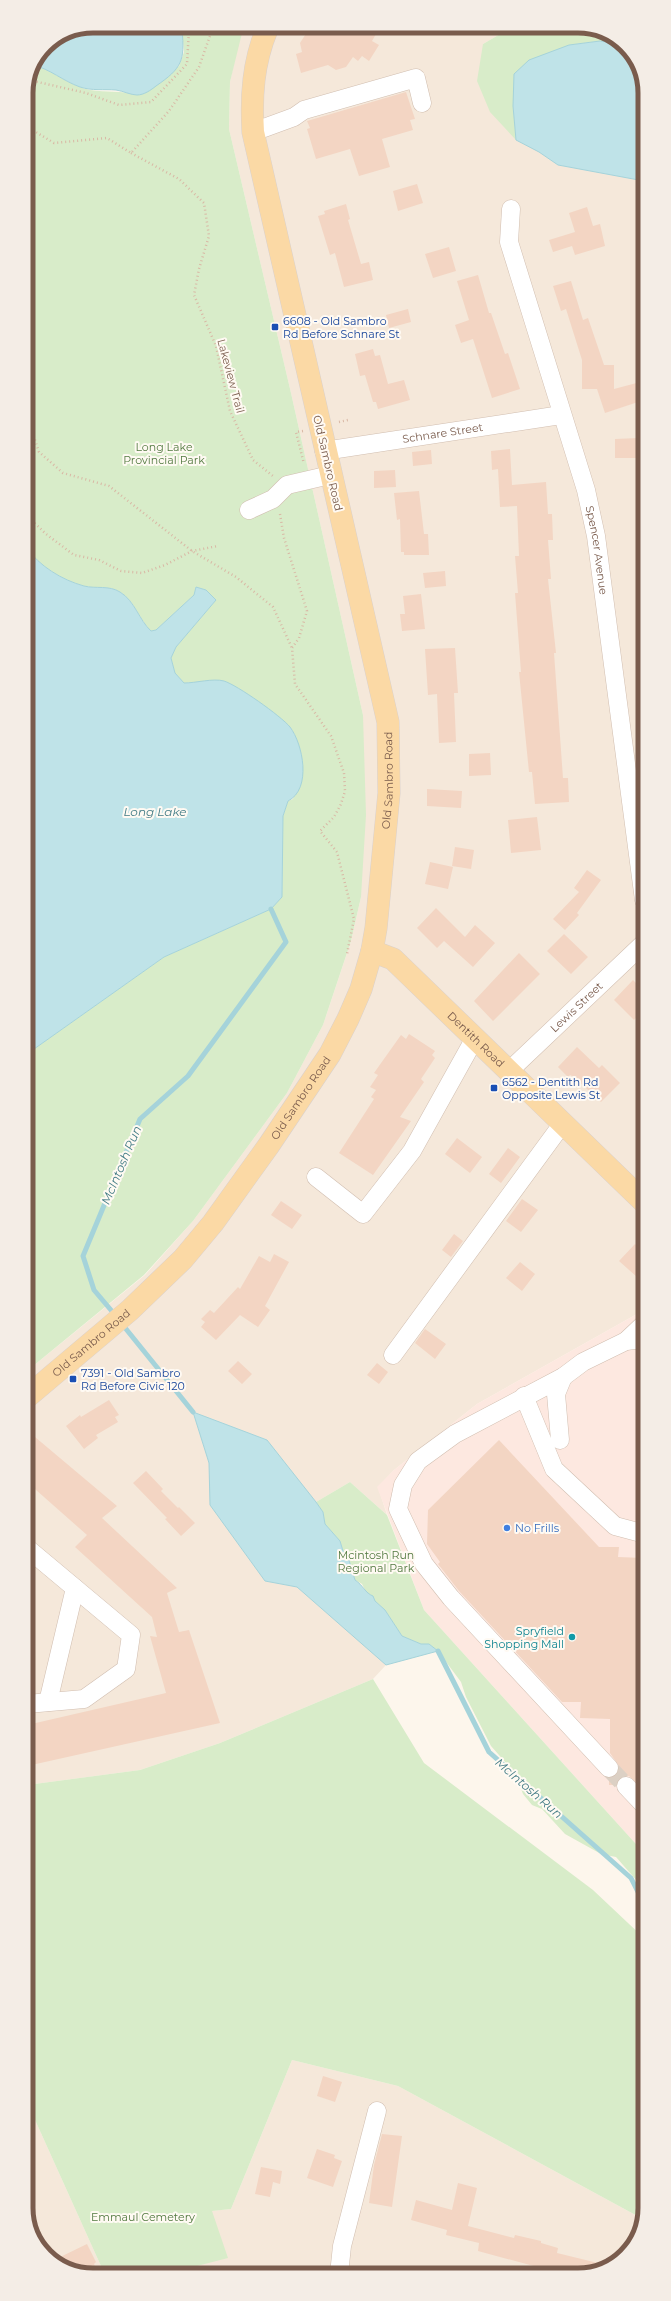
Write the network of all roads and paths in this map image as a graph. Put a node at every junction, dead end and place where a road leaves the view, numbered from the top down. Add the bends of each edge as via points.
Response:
1 (189, 33) edge
2 (211, 33) edge
3 (266, 33) edge
4 (34, 81) edge
5 (422, 103) dead end
6 (33, 130) edge
7 (253, 132) junction
8 (131, 153) junction
9 (511, 209) dead end
10 (561, 416) junction
11 (33, 434) edge
12 (324, 451) junction
13 (330, 475) junction
14 (278, 494) junction
15 (249, 510) dead end
16 (33, 522) edge
17 (218, 546) dead end
18 (192, 551) junction
19 (292, 648) junction
20 (638, 854) edge
21 (638, 949) edge
22 (372, 951) junction
23 (347, 954) dead end
24 (475, 1038) junction
25 (509, 1071) junction
26 (563, 1123) junction
27 (316, 1177) dead end
28 (638, 1196) edge
29 (638, 1330) edge
30 (638, 1340) edge
31 (626, 1341) junction
32 (393, 1355) dead end
33 (563, 1377) junction
34 (33, 1392) edge
35 (524, 1396) junction
36 (554, 1447) junction
37 (638, 1532) edge
38 (33, 1553) edge
39 (75, 1588) junction
40 (48, 1702) junction
41 (33, 1703) edge
42 (609, 1768) tunnel mouth
43 (377, 2111) dead end
44 (340, 2268) edge

1 - 4 path via 187,64 151,102 119,105 86,93
2 - 8 path via 199,67 169,111
3 - 7 main road, Old Sambro Road via 256,65 251,95
5 - 7 street via 416,78 304,110 294,117
6 - 8 path, Lakeview Trail via 54,143 107,138
7 - 12 main road, Old Sambro Road
8 - 14 path, Lakeview Trail via 179,179 204,203 209,236 194,295 216,346 230,411 253,460 276,479
9 - 10 street, Spencer Avenue via 509,242
10 - 12 street, Schnare Street
10 - 20 street, Spencer Avenue via 586,490 596,536
11 - 18 path via 39,452 63,472 109,486
12 - 13 main road, Old Sambro Road
13 - 14 street via 287,485
13 - 22 main road, Old Sambro Road via 388,722 390,793
14 - 15 street
14 - 19 path, Lakeview Trail via 284,538 307,611 299,638
16 - 18 path via 74,555 99,560 121,571 142,573 165,566
17 - 18 path
18 - 19 path via 236,577 273,607
19 - 23 path via 295,684 331,736 344,773 345,791 341,804 334,817 320,831 337,852 354,919
21 - 25 street, Lewis Street
22 - 24 main road, Dentith Road via 393,959
22 - 34 main road, Old Sambro Road via 361,989 330,1054 213,1224 130,1310
24 - 25 main road, Dentith Road
24 - 27 street via 412,1151 364,1214
25 - 26 main road, Dentith Road
26 - 28 main road, Dentith Road
26 - 32 street
29 - 31 street
30 - 31 street
31 - 33 street via 583,1362
33 - 35 street
33 - 36 street via 556,1394
35 - 36 street via 539,1408
35 - 42 street via 455,1434 418,1461 403,1485 398,1509 424,1564 451,1598
36 - 37 street via 554,1469 615,1526
38 - 39 street
39 - 40 street
39 - 40 street via 131,1635 126,1670 84,1699
40 - 41 street
43 - 44 street via 342,2246

